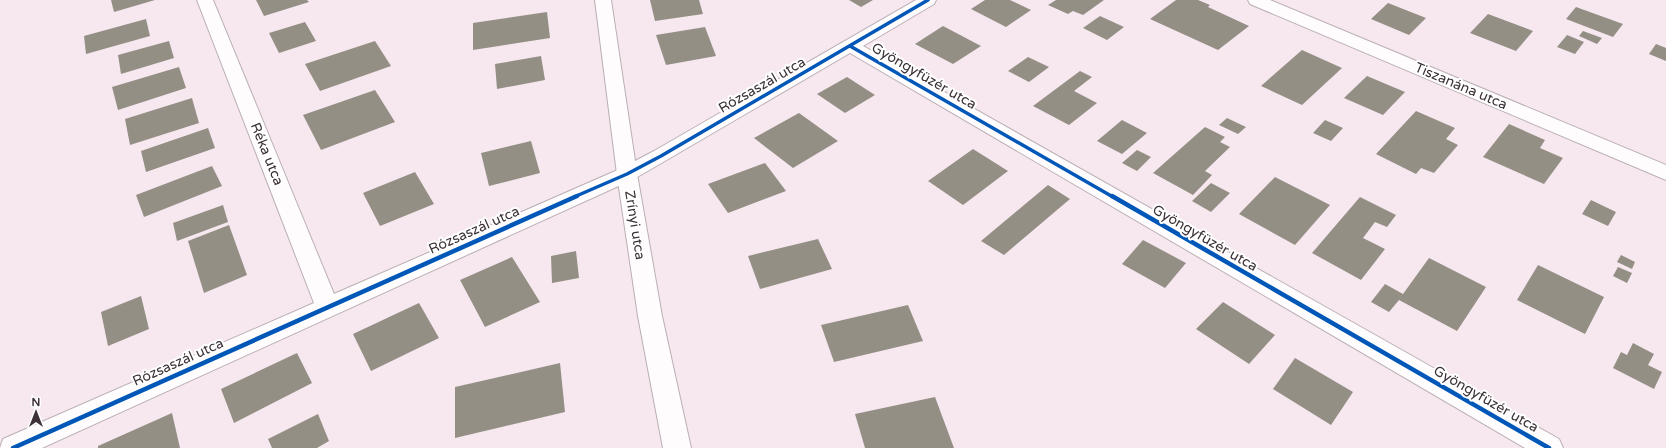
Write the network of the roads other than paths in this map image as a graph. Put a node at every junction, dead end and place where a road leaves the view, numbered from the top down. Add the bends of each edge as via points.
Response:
1 (205, 0) edge
2 (603, 0) edge
3 (928, 0) edge
4 (1256, 0) edge
5 (850, 46) junction
6 (1666, 173) edge
7 (627, 174) junction
8 (328, 308) junction
9 (13, 448) edge
10 (677, 448) edge
11 (1549, 448) edge

1 - 8 street, Réka utca
2 - 7 street, Zrínyi utca
3 - 5 street, Rózsaszál utca
4 - 6 street, Tiszanána utca
5 - 7 street, Rózsaszál utca
5 - 11 street, Gyöngyfüzér utca
7 - 8 street, Rózsaszál utca
7 - 10 street, Zrínyi utca via 650,316
8 - 9 street, Rózsaszál utca

